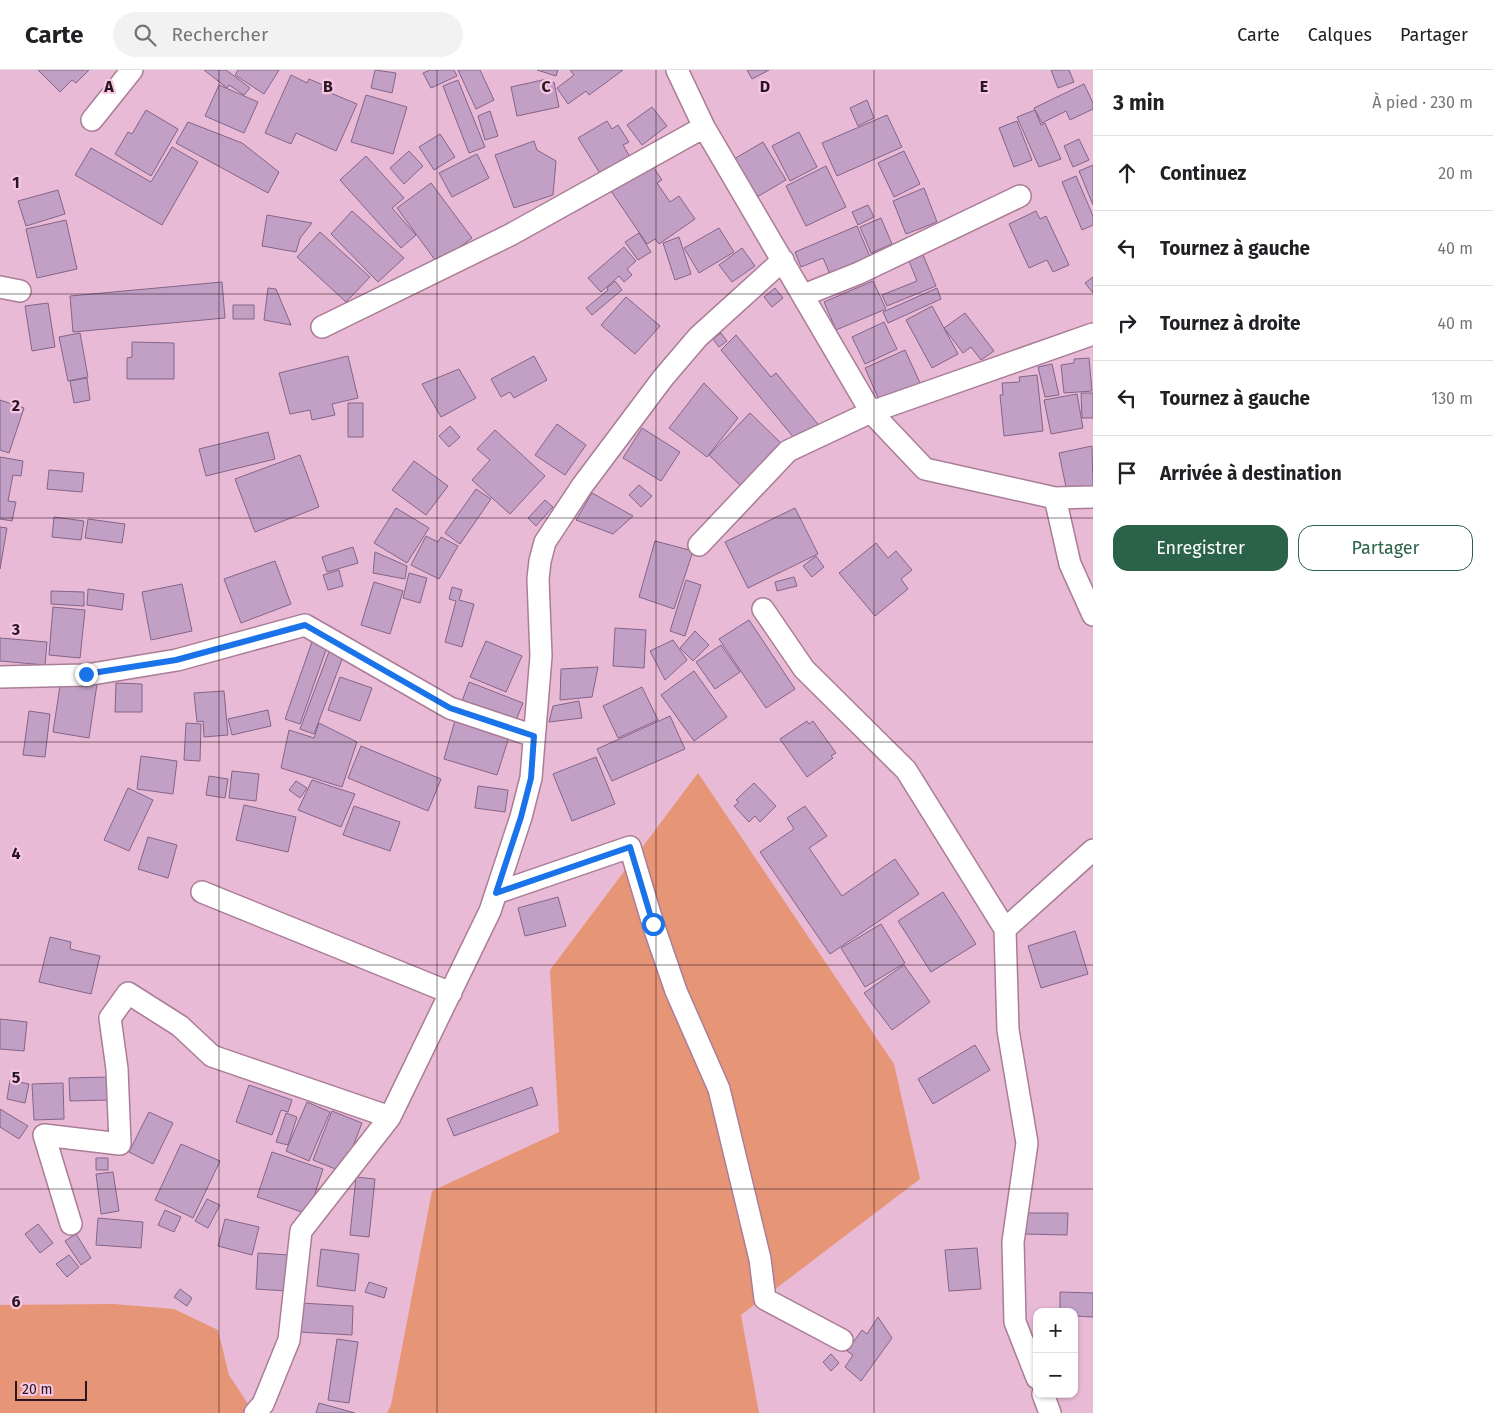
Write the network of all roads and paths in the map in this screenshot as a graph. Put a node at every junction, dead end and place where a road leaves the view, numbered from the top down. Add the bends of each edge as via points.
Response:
1 (132, 70) edge
2 (677, 70) edge
3 (92, 120) dead end
4 (704, 126) junction
5 (1020, 196) dead end
6 (784, 260) junction
7 (804, 295) junction
8 (322, 326) dead end
9 (1093, 334) edge
10 (871, 412) junction
11 (1093, 497) edge
12 (1055, 498) junction
13 (699, 545) dead end
14 (763, 609) dead end
15 (1093, 615) edge
16 (0, 677) edge
17 (534, 736) junction
18 (1093, 850) edge
19 (202, 892) dead end
20 (496, 893) junction
21 (1005, 929) junction
22 (451, 993) junction
23 (390, 1117) junction
24 (71, 1224) dead end
25 (842, 1340) dead end
26 (1033, 1368) edge
27 (1044, 1398) edge
28 (255, 1413) edge
29 (1050, 1413) edge

1 - 3 street
2 - 4 street
4 - 6 street
4 - 8 street via 510,235
5 - 7 street via 859,273
6 - 7 street
6 - 17 street via 698,337 663,378 582,486 545,542 538,579 541,656
7 - 10 street
9 - 10 street
10 - 12 street via 924,469
10 - 13 street via 788,451
11 - 12 street
12 - 15 street via 1070,564
14 - 21 street via 804,669 906,770
16 - 17 street via 86,674 176,660 305,625 450,708
17 - 20 street via 531,778
18 - 21 street
19 - 22 street
20 - 22 street
20 - 25 street via 630,847 676,991 719,1089 760,1259 765,1299
21 - 26 street via 1008,1030 1027,1143 1013,1242 1015,1322
22 - 23 street
23 - 24 street via 212,1056 180,1026 128,993 110,1018 117,1069 120,1144 44,1134
23 - 28 street via 301,1232 289,1340 262,1404
27 - 29 street

